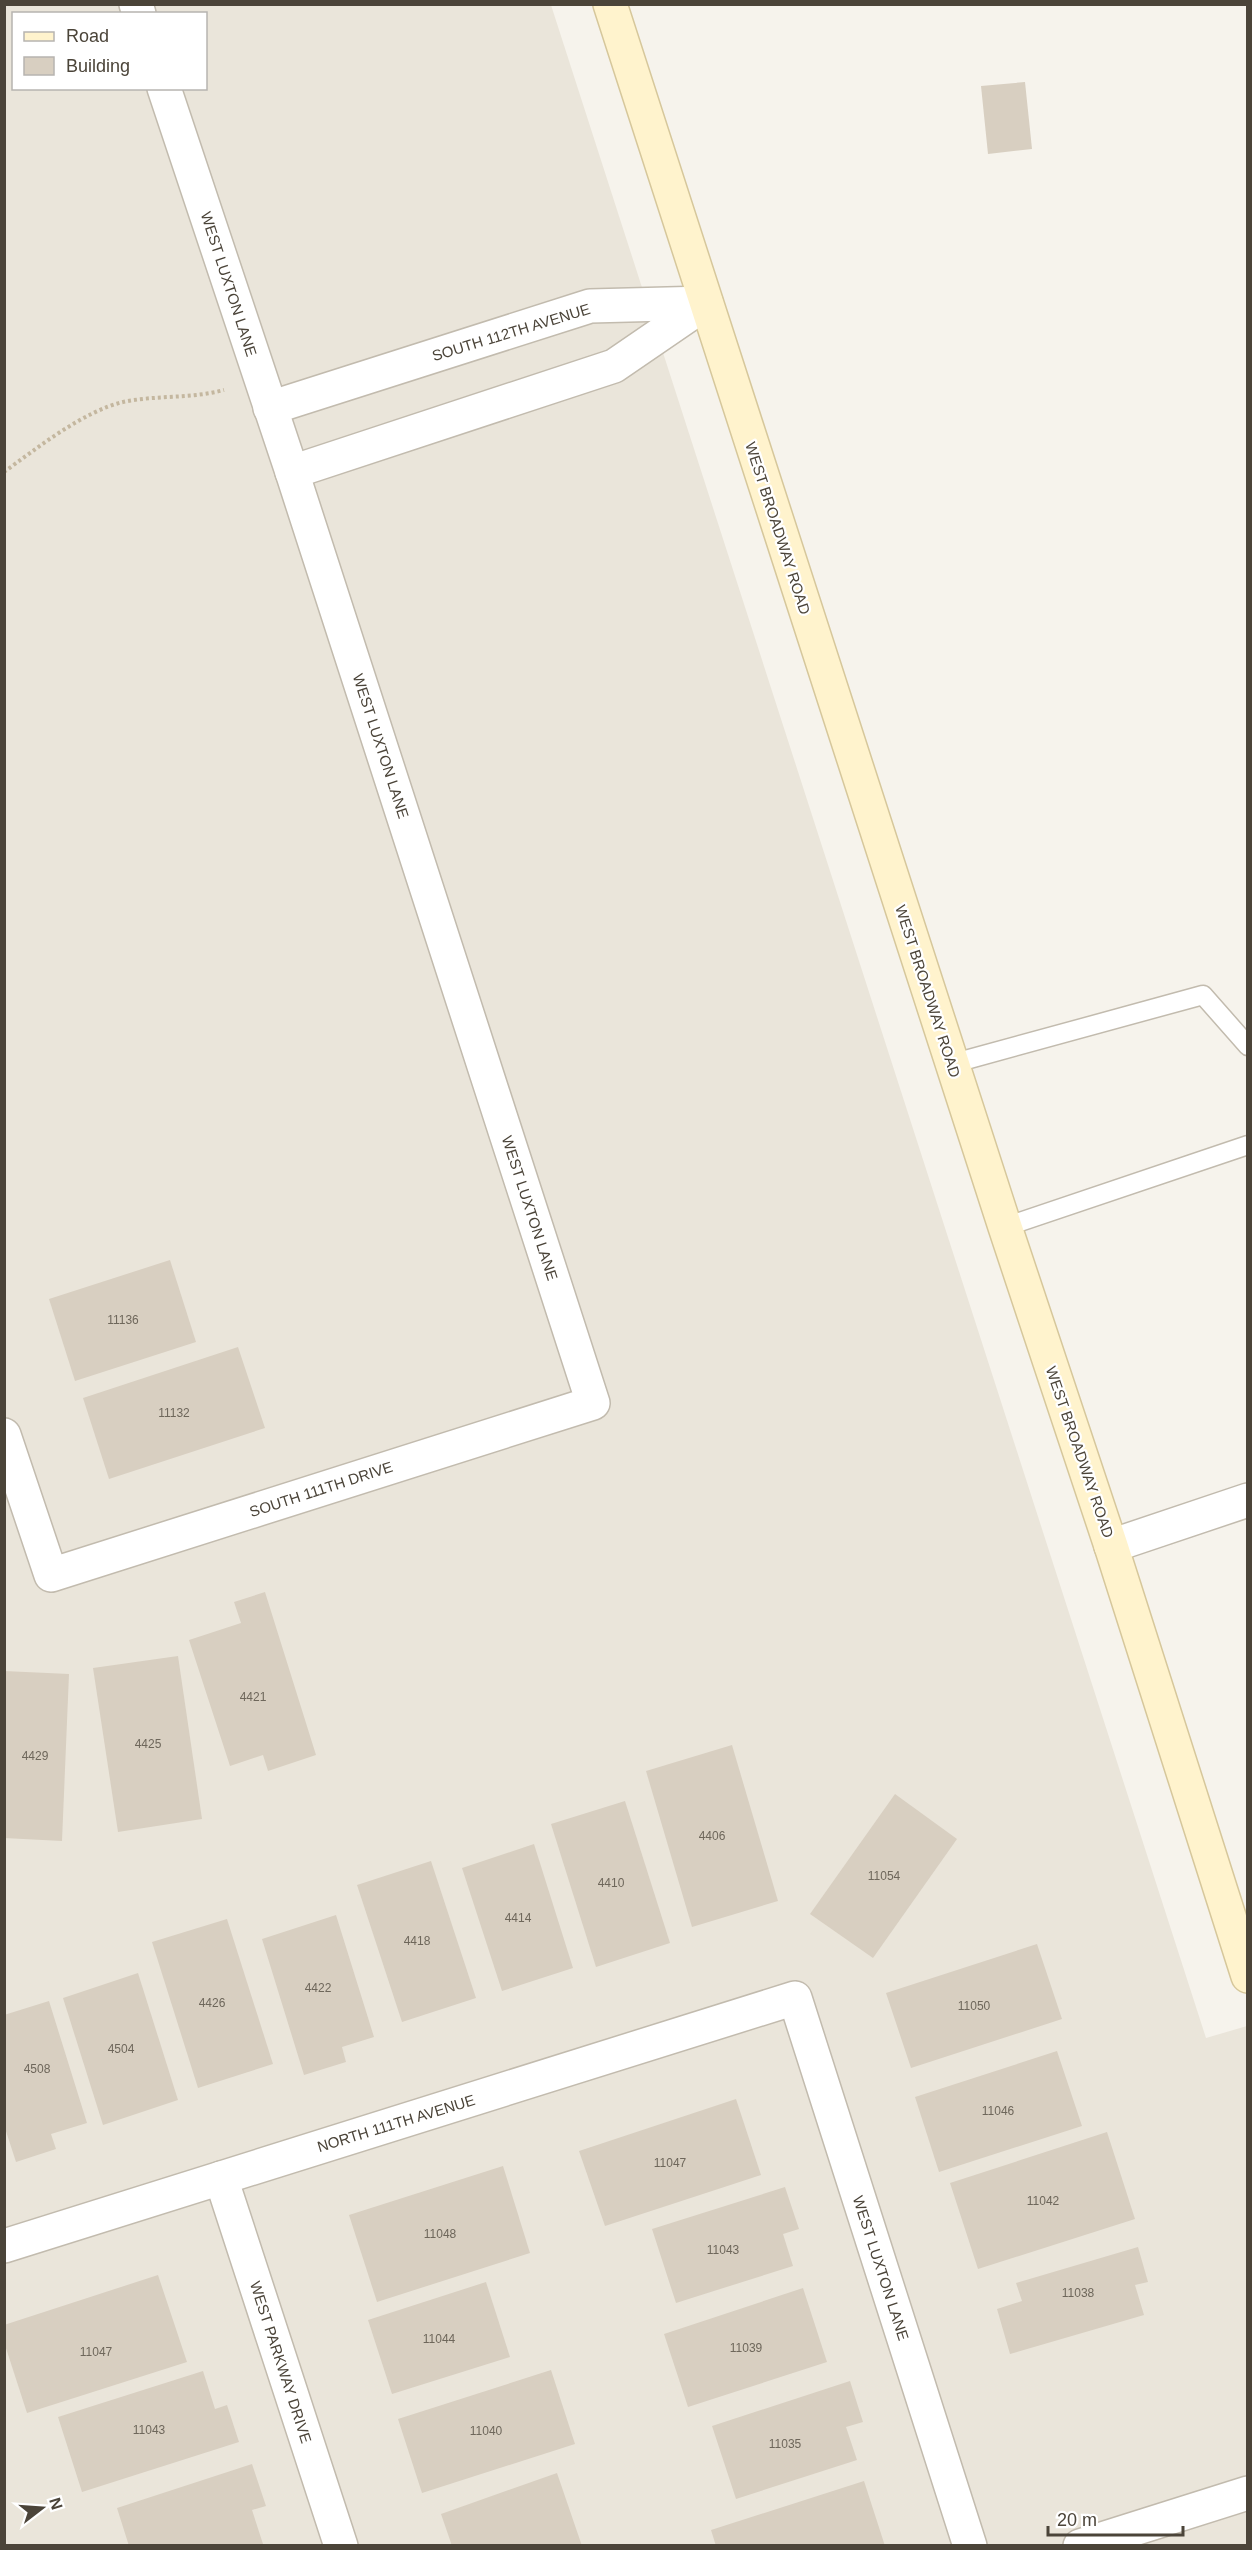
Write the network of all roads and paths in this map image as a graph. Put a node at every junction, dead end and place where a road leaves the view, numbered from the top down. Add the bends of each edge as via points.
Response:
1 (609, 4) edge
2 (165, 90) edge
3 (706, 303) junction
4 (258, 371) junction
5 (270, 408) junction
6 (4, 472) edge
7 (292, 472) junction
8 (1246, 1042) edge
9 (951, 1064) junction
10 (1248, 1146) edge
11 (1005, 1227) junction
12 (591, 1404) joint
13 (4, 1435) edge
14 (1248, 1500) edge
15 (1111, 1546) junction
16 (1248, 1976) edge
17 (788, 2000) joint
18 (221, 2178) junction
19 (4, 2246) edge
20 (1248, 2493) edge
21 (340, 2546) edge
22 (970, 2546) edge
23 (1080, 2546) edge

1 - 3 main road, WEST BROADWAY ROAD
2 - 4 street, WEST LUXTON LANE
3 - 5 street, SOUTH 112TH AVENUE via 590,306
3 - 7 street via 614,366
3 - 9 main road, WEST BROADWAY ROAD
4 - 5 street, WEST LUXTON LANE
4 - 6 path via 223,391 123,402 102,410
5 - 7 street, WEST LUXTON LANE
7 - 12 street, WEST LUXTON LANE
8 - 9 lane via 1203,995
9 - 11 main road, WEST BROADWAY ROAD
10 - 11 lane
11 - 15 main road, WEST BROADWAY ROAD
12 - 13 street, SOUTH 111TH DRIVE via 51,1575
14 - 15 street
15 - 16 main road, WEST BROADWAY ROAD
17 - 18 street, NORTH 111TH AVENUE
17 - 22 street, WEST LUXTON LANE via 795,1998
18 - 19 street, NORTH 111TH AVENUE
18 - 21 street, WEST PARKWAY DRIVE
20 - 23 street

